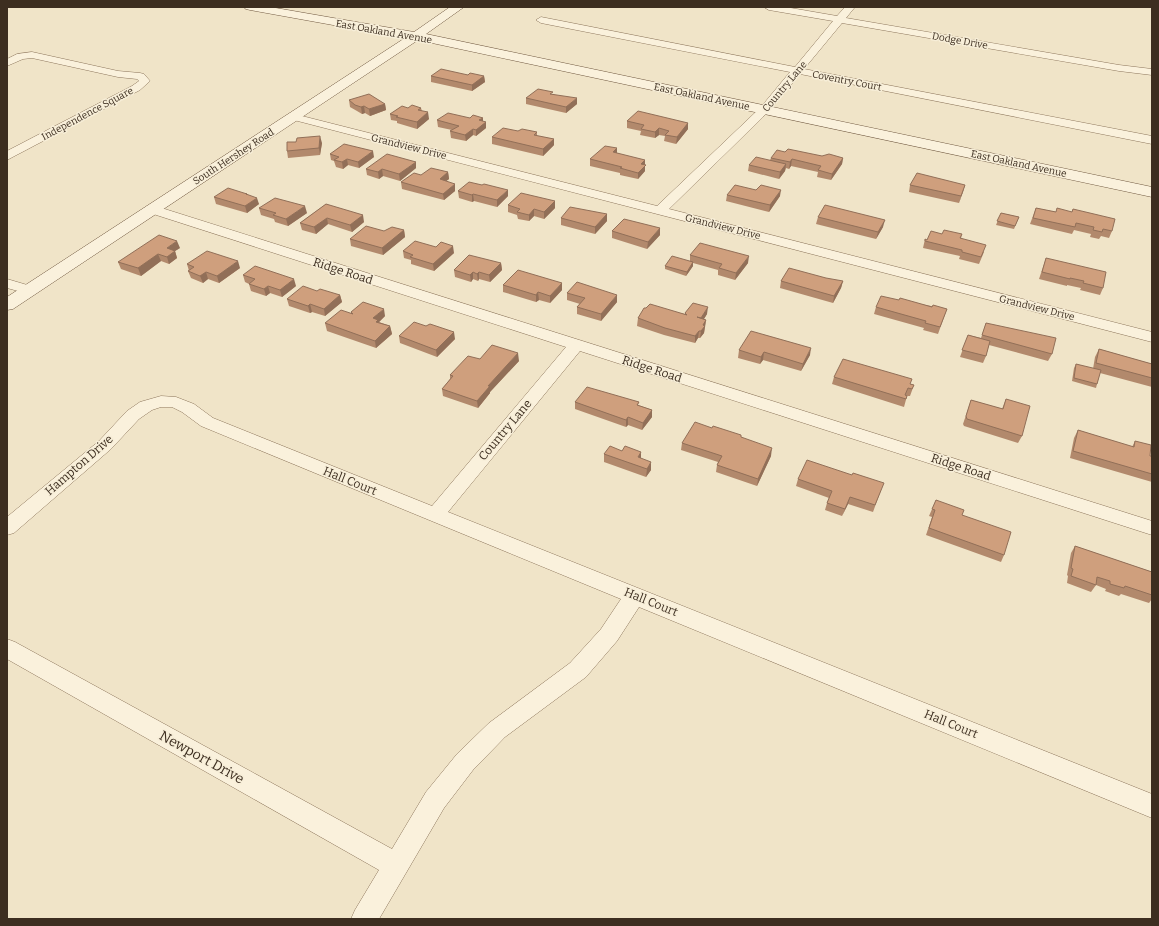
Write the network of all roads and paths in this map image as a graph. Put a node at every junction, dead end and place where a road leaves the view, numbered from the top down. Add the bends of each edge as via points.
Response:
1 (250, 7) edge
2 (458, 7) edge
3 (769, 7) edge
4 (850, 7) edge
5 (840, 19) junction
6 (541, 20) dead end
7 (416, 36) junction
8 (7, 63) edge
9 (797, 71) junction
10 (1152, 72) edge
11 (765, 110) junction
12 (294, 117) junction
13 (1152, 140) edge
14 (7, 156) edge
15 (1152, 192) edge
16 (152, 209) junction
17 (660, 210) junction
18 (7, 283) edge
19 (29, 290) junction
20 (7, 305) edge
21 (1152, 337) edge
22 (576, 345) junction
23 (151, 403) joint
24 (435, 515) junction
25 (7, 528) edge
26 (1152, 528) edge
27 (636, 596) junction
28 (7, 648) edge
29 (1152, 806) edge
30 (396, 865) junction
31 (364, 919) edge

1 - 7 main road, East Oakland Avenue
2 - 7 main road, South Hershey Road
3 - 5 street, Dodge Drive
4 - 5 street, Country Lane
5 - 9 street, Country Lane
5 - 10 street, Dodge Drive
6 - 9 street, Coventry Court
7 - 11 main road, East Oakland Avenue
7 - 12 main road, South Hershey Road
8 - 14 street, Independence Square via 21,56 36,55 118,74 140,76 145,81
9 - 11 street, Country Lane
9 - 13 street, Coventry Court
11 - 15 main road, East Oakland Avenue
11 - 17 street, Country Lane
12 - 16 main road, South Hershey Road
12 - 17 street, Grandview Drive
16 - 19 main road, South Hershey Road
16 - 22 street, Ridge Road
17 - 21 street, Grandview Drive
18 - 19 street
19 - 20 main road, South Hershey Road
22 - 24 street, Country Lane
22 - 26 street, Ridge Road
23 - 24 street, Hall Court via 180,403 207,422
23 - 25 street, Hampton Drive
24 - 27 street, Hall Court
27 - 29 street, Hall Court
27 - 30 street via 609,635 578,670 497,730 465,762 436,800
28 - 30 street, Newport Drive
30 - 31 street

